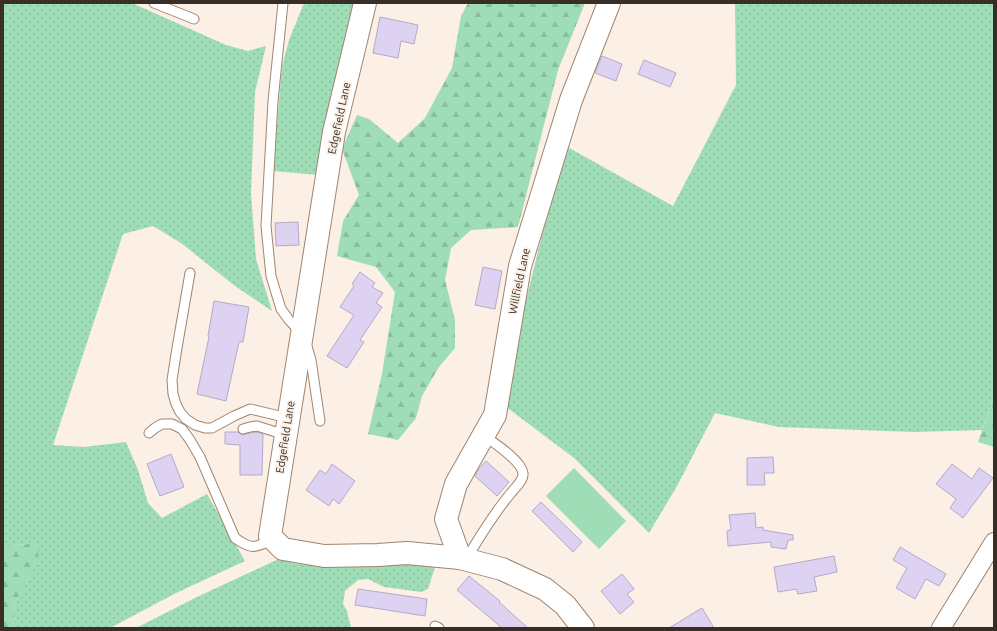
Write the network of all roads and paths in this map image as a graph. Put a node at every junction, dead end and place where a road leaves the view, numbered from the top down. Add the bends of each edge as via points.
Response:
1 (154, 3) edge
2 (283, 3) edge
3 (365, 3) edge
4 (609, 3) edge
5 (194, 20) dead end
6 (190, 273) dead end
7 (302, 334) junction
8 (320, 421) dead end
9 (287, 425) junction
10 (243, 429) dead end
11 (149, 433) dead end
12 (483, 435) junction
13 (273, 539) junction
14 (994, 542) edge
15 (463, 559) junction
16 (582, 628) edge
17 (941, 628) edge

1 - 5 lane
2 - 7 lane via 273,101 266,226 271,276 281,309
3 - 7 street, Edgefield Lane via 334,132
4 - 12 street, Willfield Lane via 571,100 520,266 495,415
6 - 9 lane via 172,380 173,394 180,412 195,425 205,428 212,428 250,409
7 - 8 lane via 311,360
7 - 9 street, Edgefield Lane
9 - 10 lane via 276,432 257,426
9 - 13 street, Edgefield Lane via 270,536
11 - 13 lane via 162,424 172,424 182,429 200,457 236,538 252,548
12 - 15 street, Willfield Lane via 456,484 446,519
12 - 15 lane via 509,454 523,472 522,478
13 - 15 street via 283,548 324,556 407,553
14 - 17 street
15 - 16 street via 502,570 545,589 565,605

